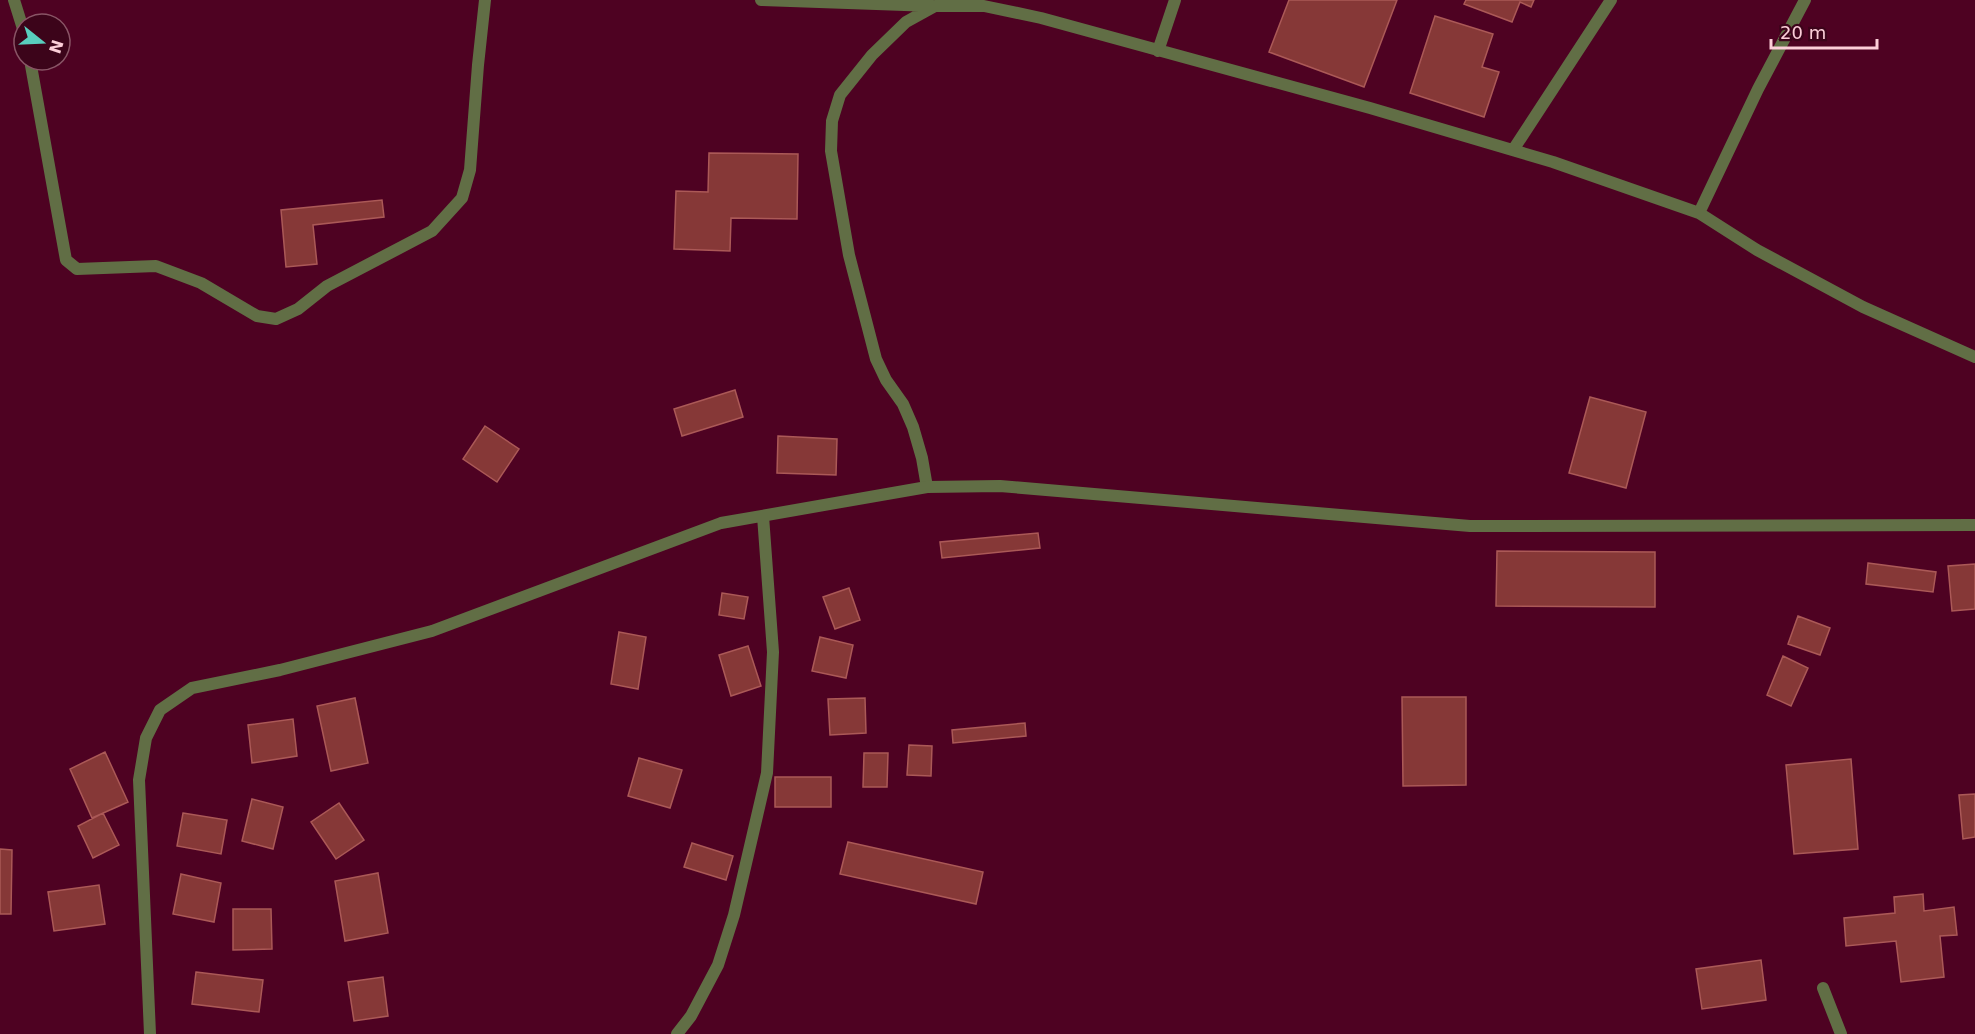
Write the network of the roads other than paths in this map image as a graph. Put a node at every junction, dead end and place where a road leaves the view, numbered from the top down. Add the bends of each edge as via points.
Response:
1 (485, 0) edge
2 (761, 0) edge
3 (1175, 0) edge
4 (1611, 0) edge
5 (1805, 0) edge
6 (936, 3) edge
7 (1158, 51) junction
8 (32, 72) edge
9 (1513, 150) junction
10 (1699, 213) junction
11 (1975, 357) edge
12 (927, 486) junction
13 (763, 516) junction
14 (1975, 525) edge
15 (1823, 988) dead end
16 (150, 1034) edge
17 (677, 1034) edge
18 (1841, 1034) edge

1 - 8 street via 470,170 462,198 432,231 327,286 298,309 276,319 257,316 201,283 156,266 94,270 70,266
2 - 6 street
3 - 7 street
4 - 9 street
5 - 10 street
6 - 7 street via 984,6 1041,18
6 - 12 street via 906,22 872,55 840,96 832,121 831,151 849,255 876,359 913,427
7 - 9 street
9 - 10 street
10 - 11 street via 1757,250 1863,307
12 - 13 street
12 - 14 street via 1000,486 1470,526
13 - 16 street via 721,523 432,631 192,688 160,710 146,738 139,780
13 - 17 street via 774,652 767,773 721,955 691,1016
15 - 18 street

